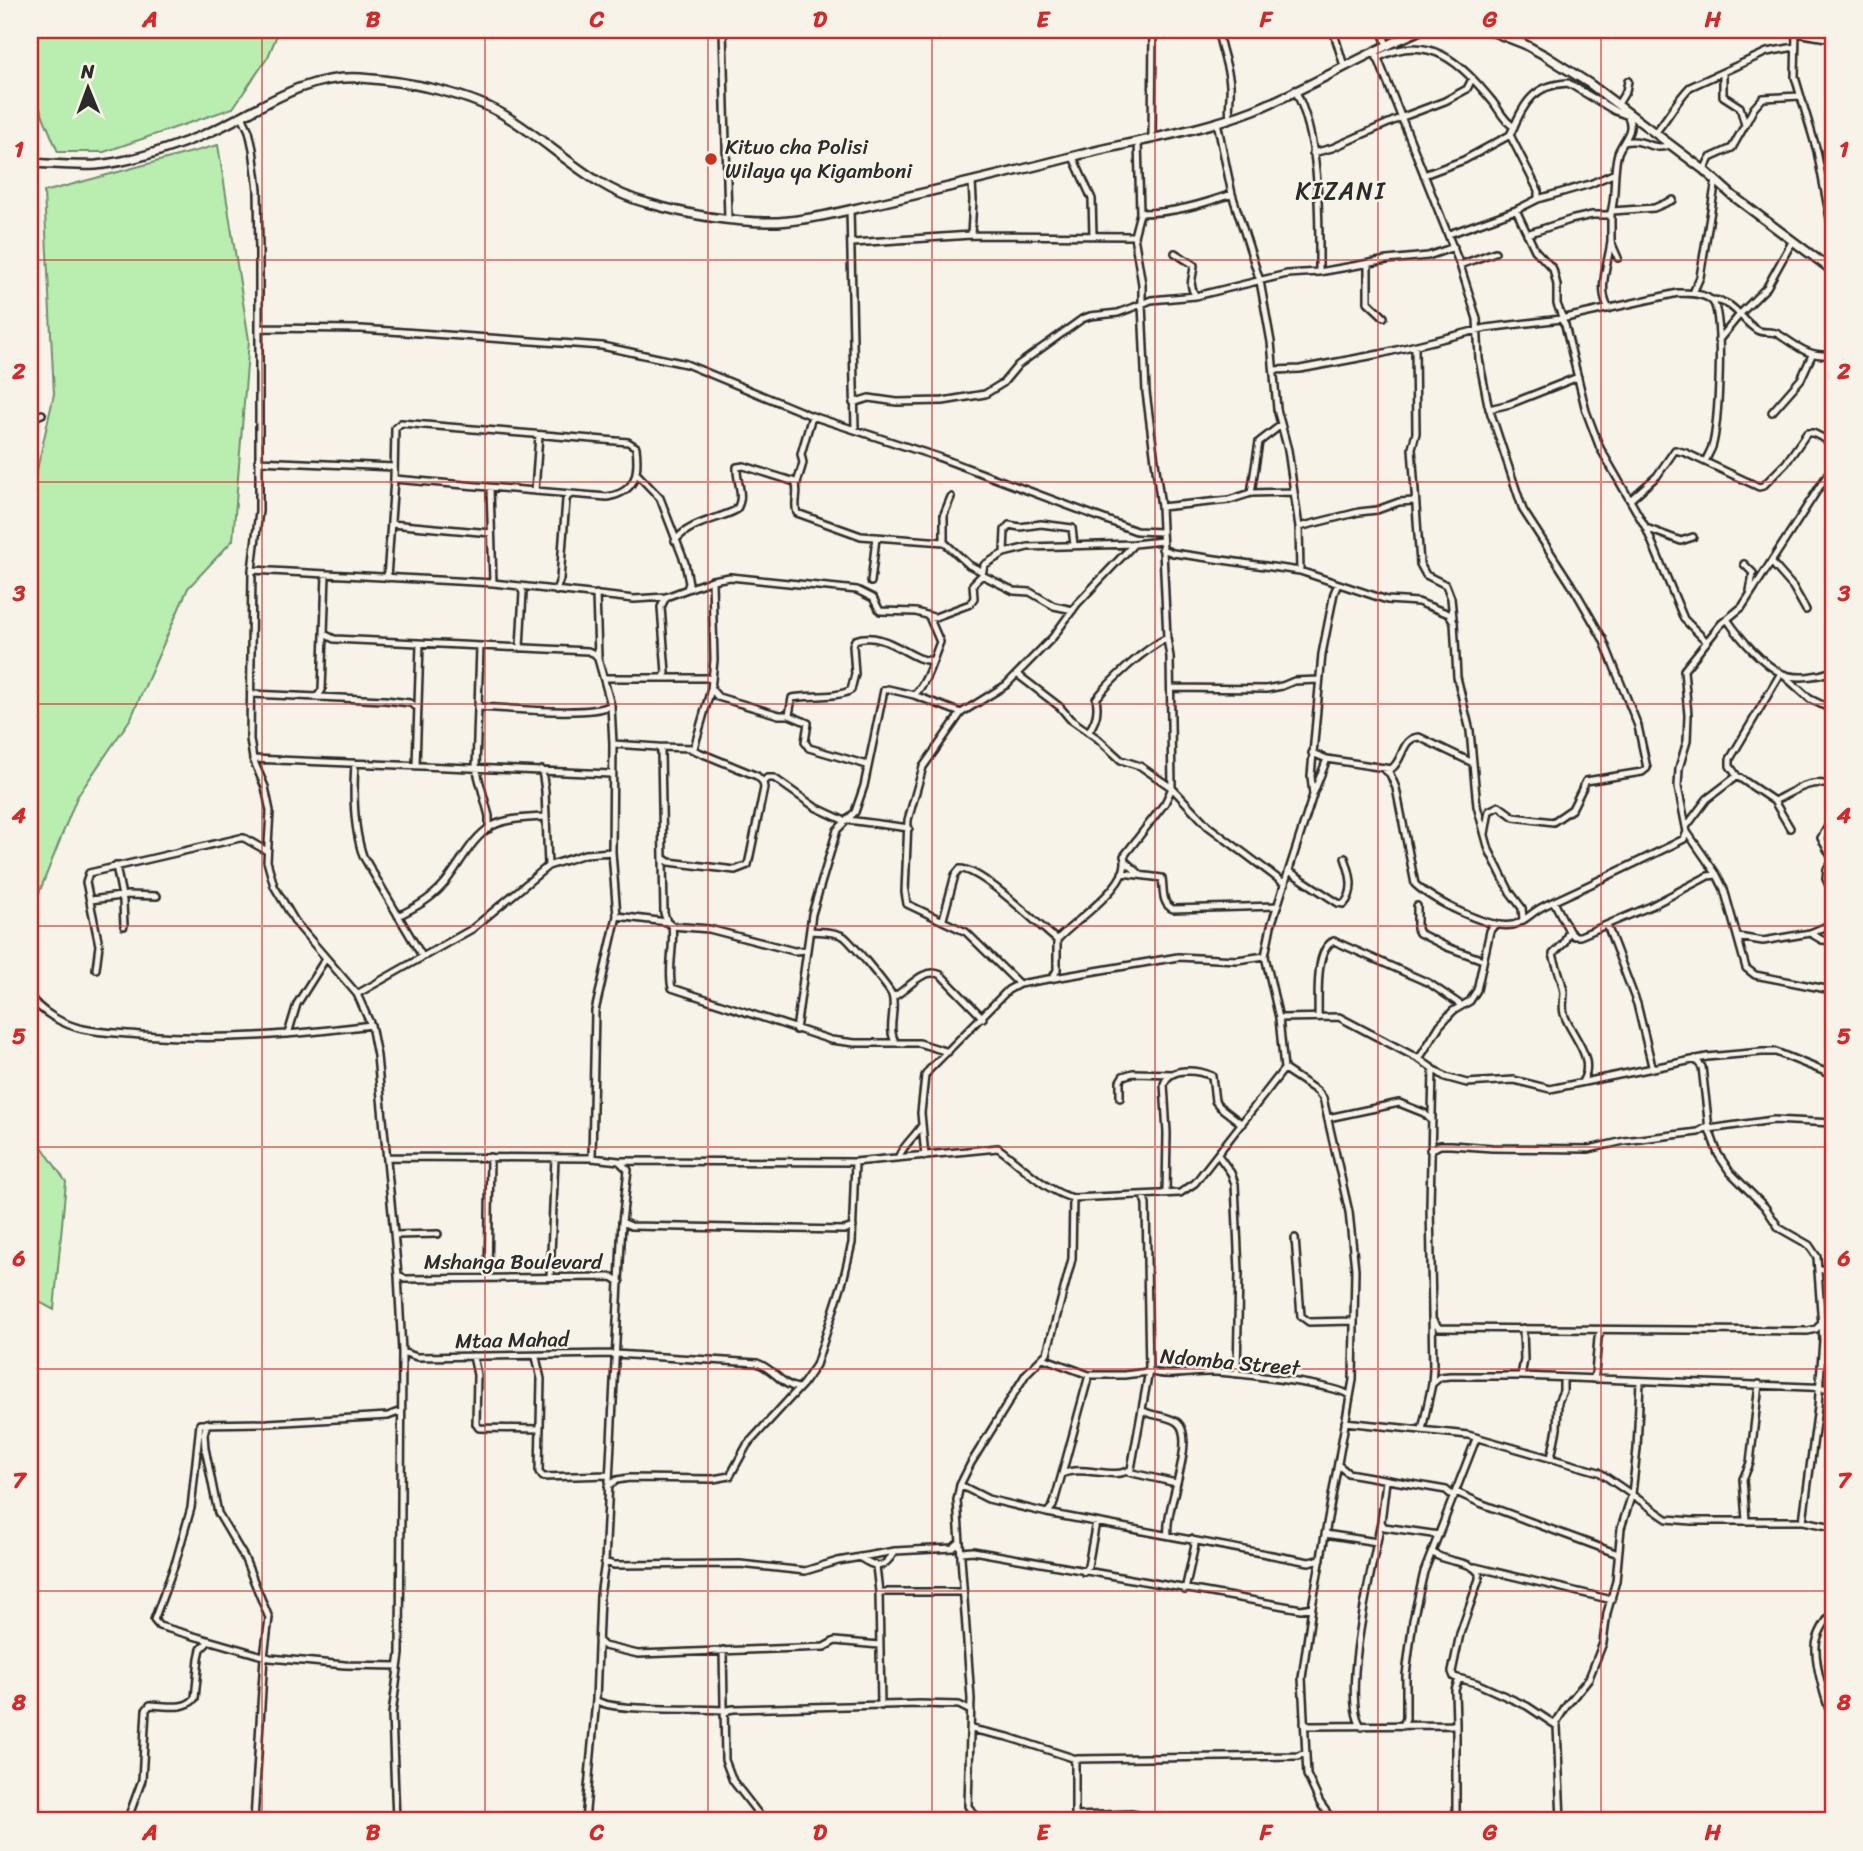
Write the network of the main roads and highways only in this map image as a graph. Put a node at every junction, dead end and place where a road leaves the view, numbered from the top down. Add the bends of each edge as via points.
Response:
1 (1420, 30) edge
2 (1488, 30) edge
3 (30, 163) edge
4 (1833, 271) edge

1 - 3 main road via 1376,55 1217,122 972,182 780,222 705,217 620,194 581,172 507,116 419,85 356,77 328,78 284,93 201,135 116,162
2 - 4 main road via 1546,55 1618,104

